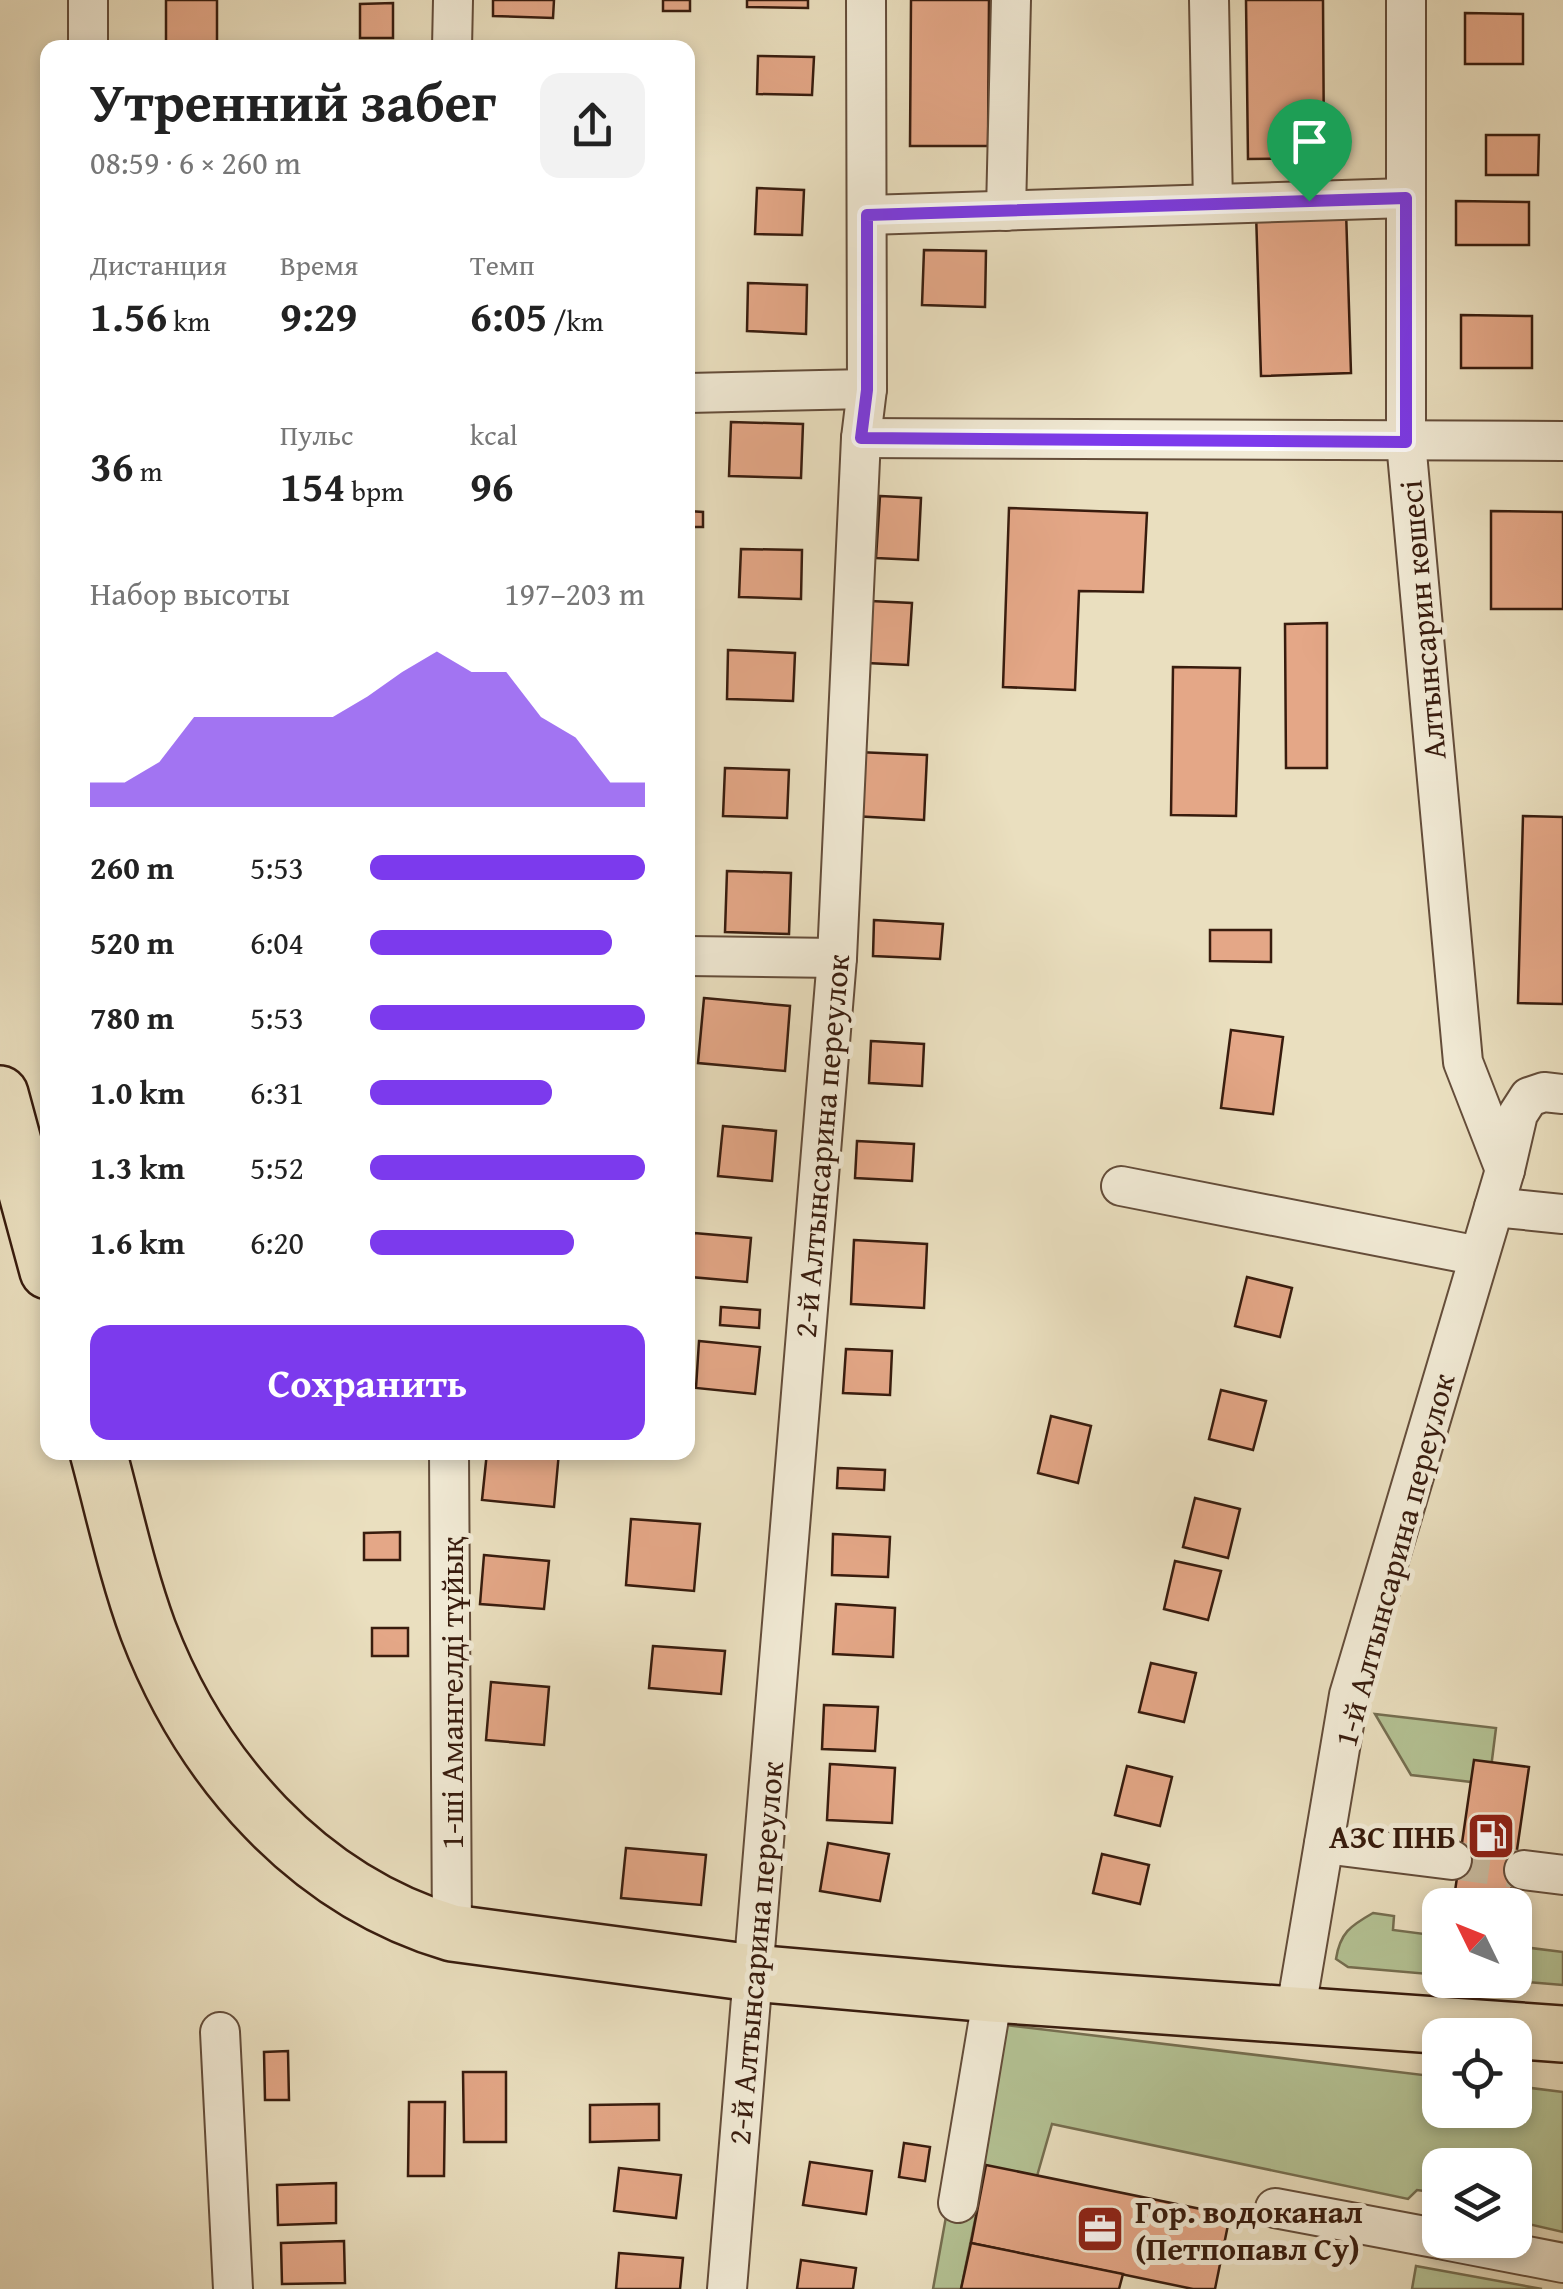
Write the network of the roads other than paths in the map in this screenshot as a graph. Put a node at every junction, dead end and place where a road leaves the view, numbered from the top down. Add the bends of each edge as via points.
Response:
1 (88, 0) edge
2 (453, 0) edge
3 (866, 0) edge
4 (1011, 0) edge
5 (1209, 0) edge
6 (1406, 0) edge
7 (88, 40) edge
8 (452, 40) edge
9 (1406, 198) junction
10 (1212, 204) junction
11 (1006, 211) junction
12 (867, 215) junction
13 (867, 390) junction
14 (695, 393) edge
15 (861, 438) junction
16 (1563, 441) edge
17 (1406, 442) junction
18 (695, 956) edge
19 (837, 958) junction
20 (0, 1094) edge
21 (1563, 1094) edge
22 (1505, 1170) junction
23 (1121, 1186) dead end
24 (1494, 1207) junction
25 (1563, 1214) edge
26 (40, 1242) edge
27 (1479, 1256) junction
28 (100, 1460) edge
29 (449, 1460) edge
30 (1324, 1844) junction
31 (1452, 1860) tunnel mouth
32 (1524, 1870) tunnel mouth
33 (1563, 1875) edge
34 (436, 1928) junction
35 (753, 1973) junction
36 (994, 1994) junction
37 (1295, 2015) junction
38 (220, 2032) dead end
39 (1563, 2034) edge
40 (958, 2203) dead end
41 (1275, 2208) dead end
42 (1422, 2236) edge
43 (1532, 2257) edge
44 (1563, 2263) edge
45 (233, 2289) edge
46 (727, 2289) edge

1 - 7 street
2 - 8 street
3 - 12 street, 2-й Алтынсарина переулок
4 - 11 street
5 - 10 street
6 - 9 street, Алтынсарин көшесі
9 - 10 street
9 - 17 street, Алтынсарин көшесі
10 - 11 street
11 - 12 street
12 - 13 street, 2-й Алтынсарина переулок
13 - 14 street
13 - 15 street, 2-й Алтынсарина переулок
15 - 17 street
15 - 19 street, 2-й Алтынсарина переулок
16 - 17 street
17 - 22 street, Алтынсарин көшесі via 1463,1062
18 - 19 street
19 - 35 street, 2-й Алтынсарина переулок
20 - 26 highway
21 - 22 street, 1-й Алтынсарина переулок via 1537,1093 1522,1104
22 - 24 street, 1-й Алтынсарина переулок
23 - 27 street
24 - 25 street
24 - 27 street, 1-й Алтынсарина переулок
27 - 30 street, 1-й Алтынсарина переулок via 1350,1695
28 - 34 highway via 146,1625 219,1763 267,1820 320,1866 381,1906
29 - 34 street, 1-ші Амангелді тұйық
30 - 31 street
30 - 37 street, 1-й Алтынсарина переулок
32 - 33 street
34 - 35 highway
35 - 36 highway
35 - 46 street, 2-й Алтынсарина переулок
36 - 37 highway
36 - 40 street
37 - 39 highway
38 - 45 street
41 - 42 street
43 - 44 street

